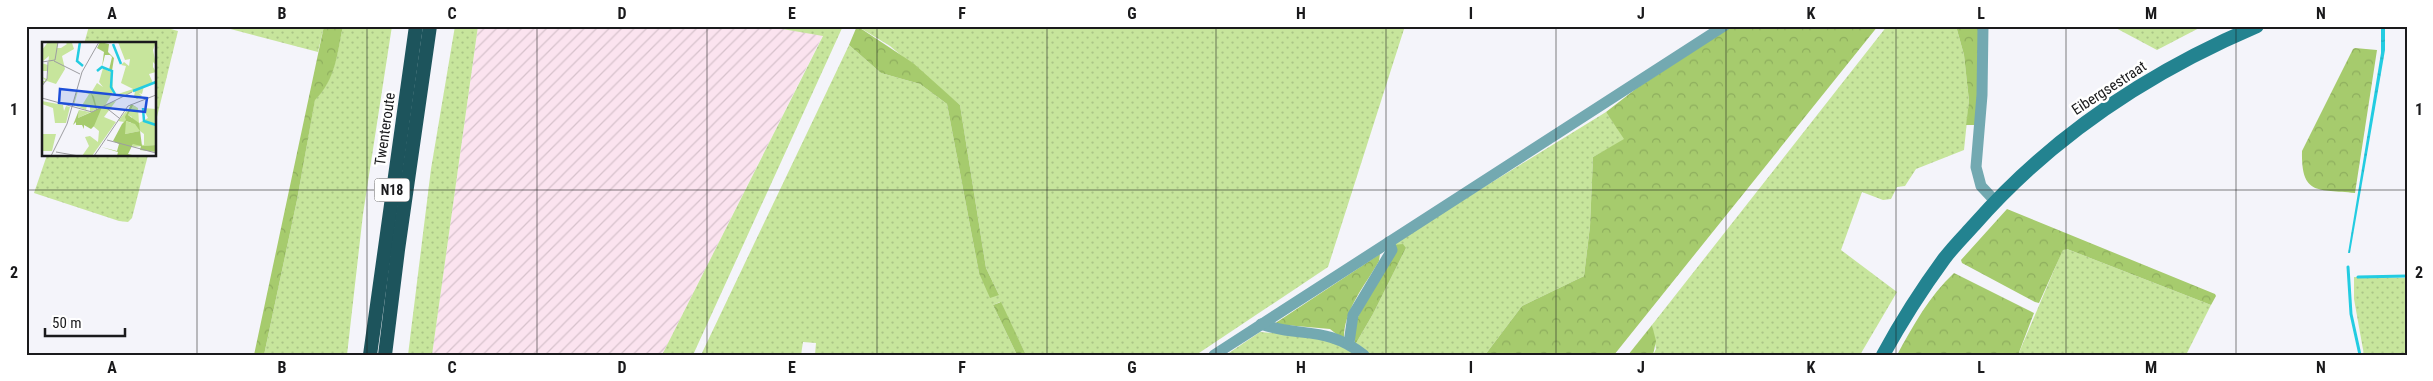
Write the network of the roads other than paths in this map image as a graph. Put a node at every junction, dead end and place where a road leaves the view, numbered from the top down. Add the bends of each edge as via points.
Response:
1 (416, 26) edge
2 (430, 26) edge
3 (1724, 26) edge
4 (1983, 26) edge
5 (2256, 26) edge
6 (1995, 200) junction
7 (1389, 242) junction
8 (1261, 324) junction
9 (1349, 343) junction
10 (370, 355) edge
11 (385, 355) edge
12 (1214, 355) edge
13 (1364, 355) edge
14 (1882, 355) edge

1 - 10 highway, Twenteroute / N18
2 - 11 highway, Twenteroute / N18
3 - 7 street
4 - 6 street via 1976,167 1981,186
5 - 6 main road, Eibergsestraat via 2190,57 2122,96 2062,140
6 - 14 main road, Eibergsestraat via 1944,258
7 - 8 street
7 - 9 street via 1392,250 1353,315
8 - 9 street via 1320,333
8 - 12 street
9 - 13 street

